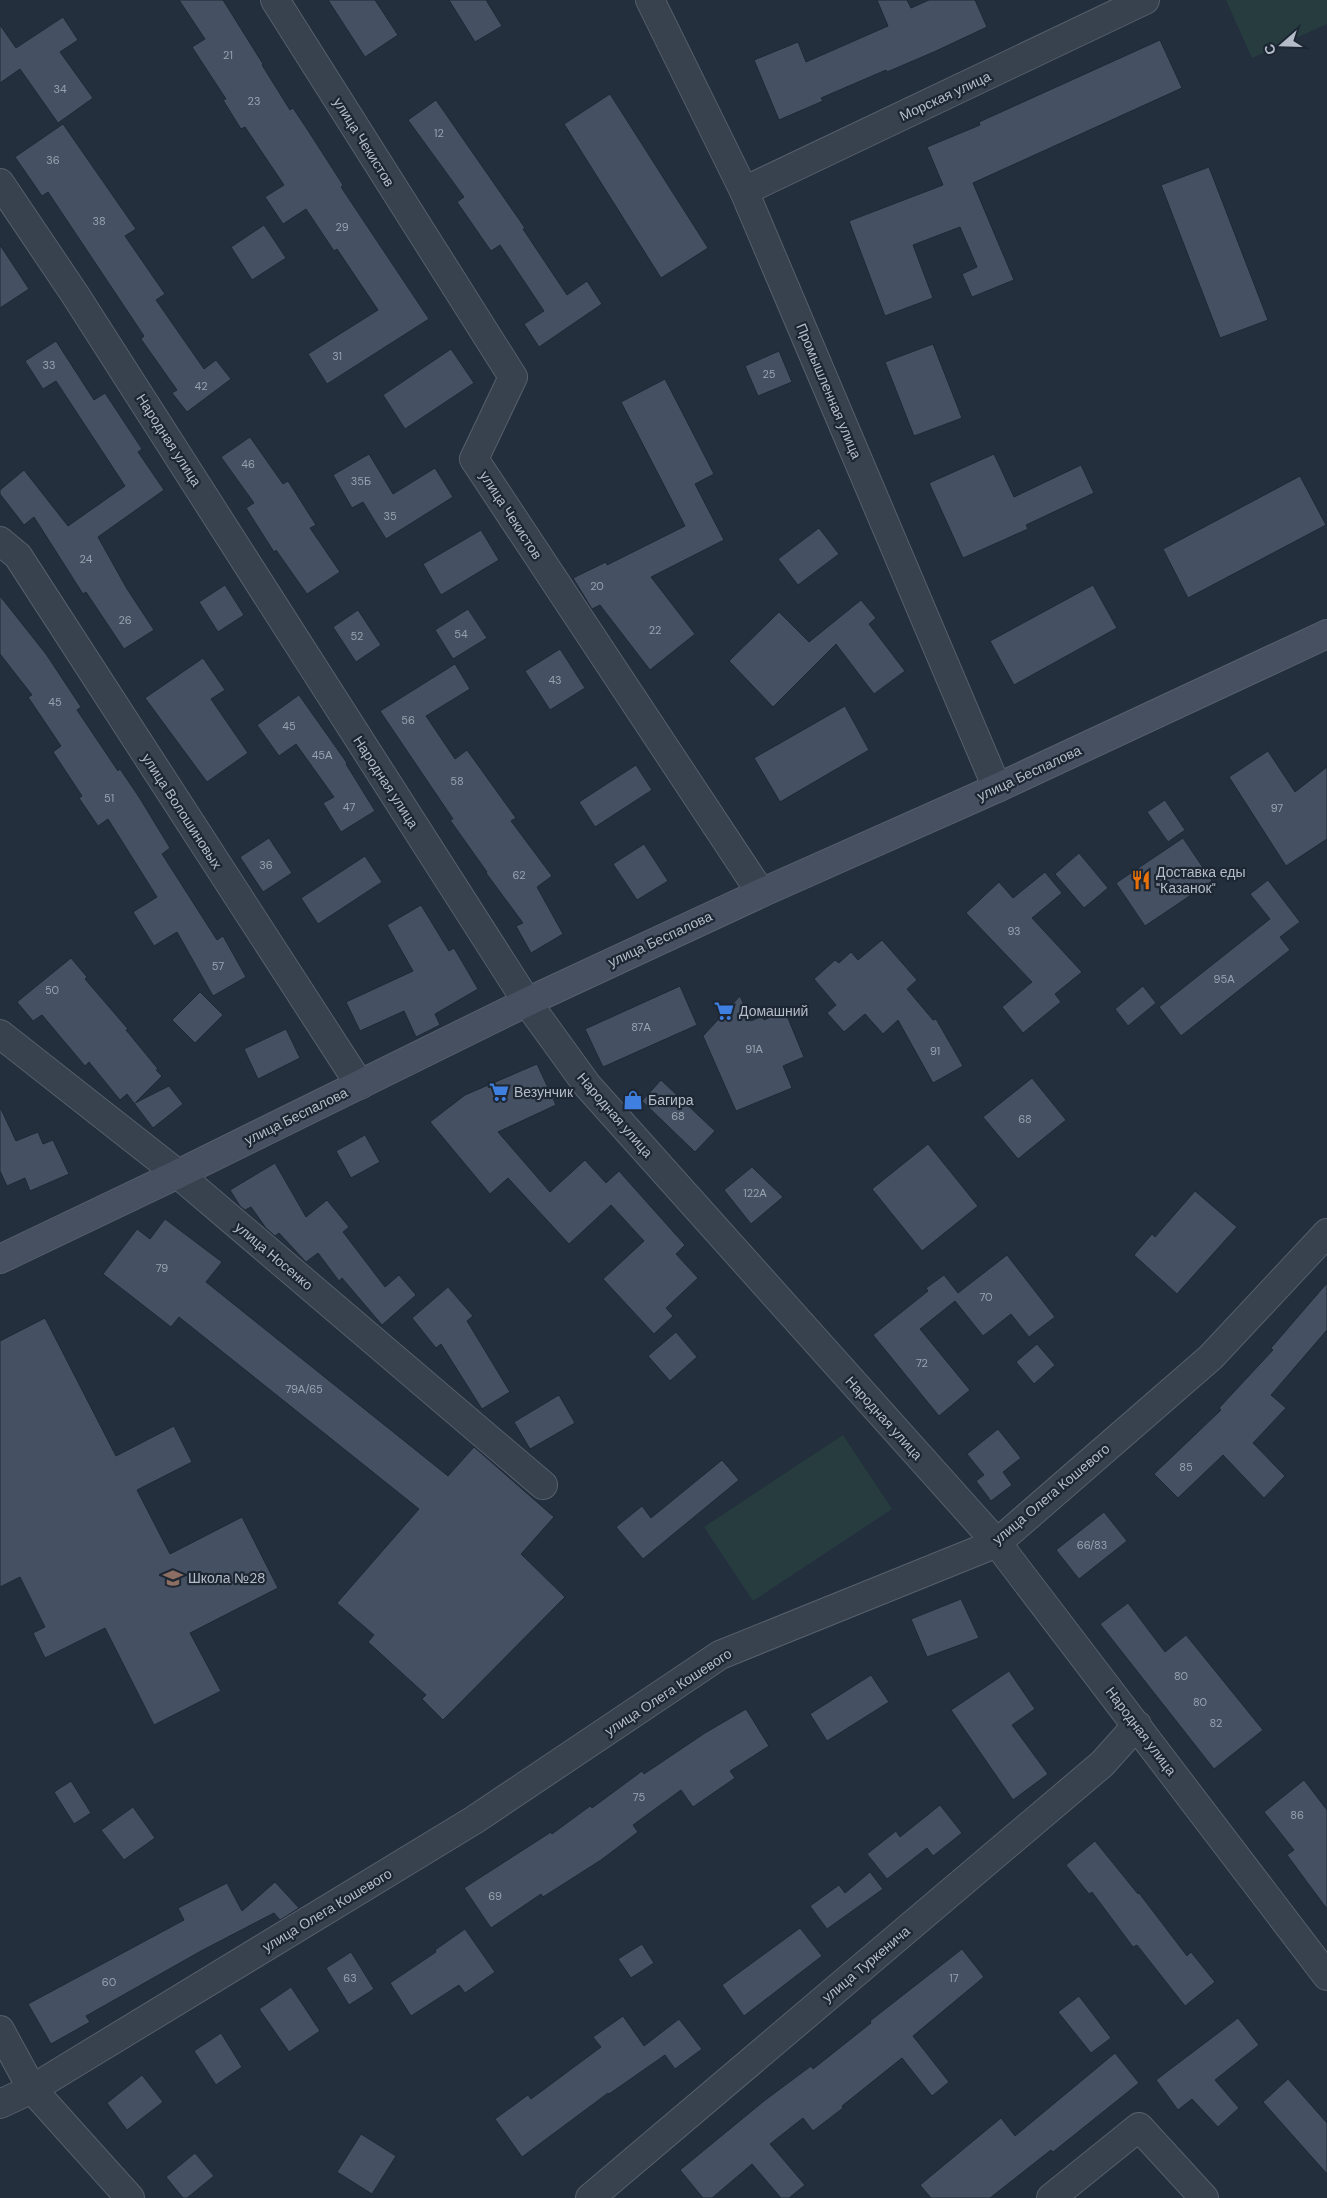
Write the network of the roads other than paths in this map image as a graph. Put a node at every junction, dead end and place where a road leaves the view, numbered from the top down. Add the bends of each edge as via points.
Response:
1 (275, 0) edge
2 (650, 0) edge
3 (1145, 0) edge
4 (0, 182) edge
5 (744, 191) junction
6 (0, 542) edge
7 (1327, 634) edge
8 (998, 788) junction
9 (761, 893) junction
10 (527, 1002) junction
11 (0, 1034) edge
12 (360, 1085) junction
13 (178, 1174) junction
14 (1327, 1233) edge
15 (0, 1259) edge
16 (543, 1485) dead end
17 (997, 1543) junction
18 (1137, 1725) junction
19 (1327, 1976) edge
20 (0, 2030) edge
21 (32, 2089) junction
22 (0, 2104) edge
23 (130, 2198) edge
24 (590, 2198) edge
25 (1051, 2198) edge
26 (1204, 2198) edge

1 - 9 street, улица Чекистов via 512,377 474,459
2 - 5 street, Промышленная улица
3 - 5 street, Морская улица
4 - 10 street, Народная улица
5 - 8 street, Промышленная улица
6 - 12 street, улица Волошиновых via 18,556
7 - 8 main road, улица Беспалова
8 - 9 main road, улица Беспалова
9 - 10 main road, улица Беспалова
10 - 12 main road, улица Беспалова
10 - 17 street, Народная улица via 586,1084
11 - 13 street, улица Носенко
12 - 13 main road, улица Беспалова
13 - 15 main road, улица Беспалова
13 - 16 street, улица Носенко
14 - 17 street, улица Олега Кошевого via 1211,1357
17 - 18 street, Народная улица
17 - 21 street, улица Олега Кошевого via 720,1655 474,1820
18 - 19 street, Народная улица
18 - 24 street, улица Туркенича via 1102,1764
20 - 21 street
21 - 22 street, улица Олега Кошевого
21 - 23 street
25 - 26 street via 1140,2127

